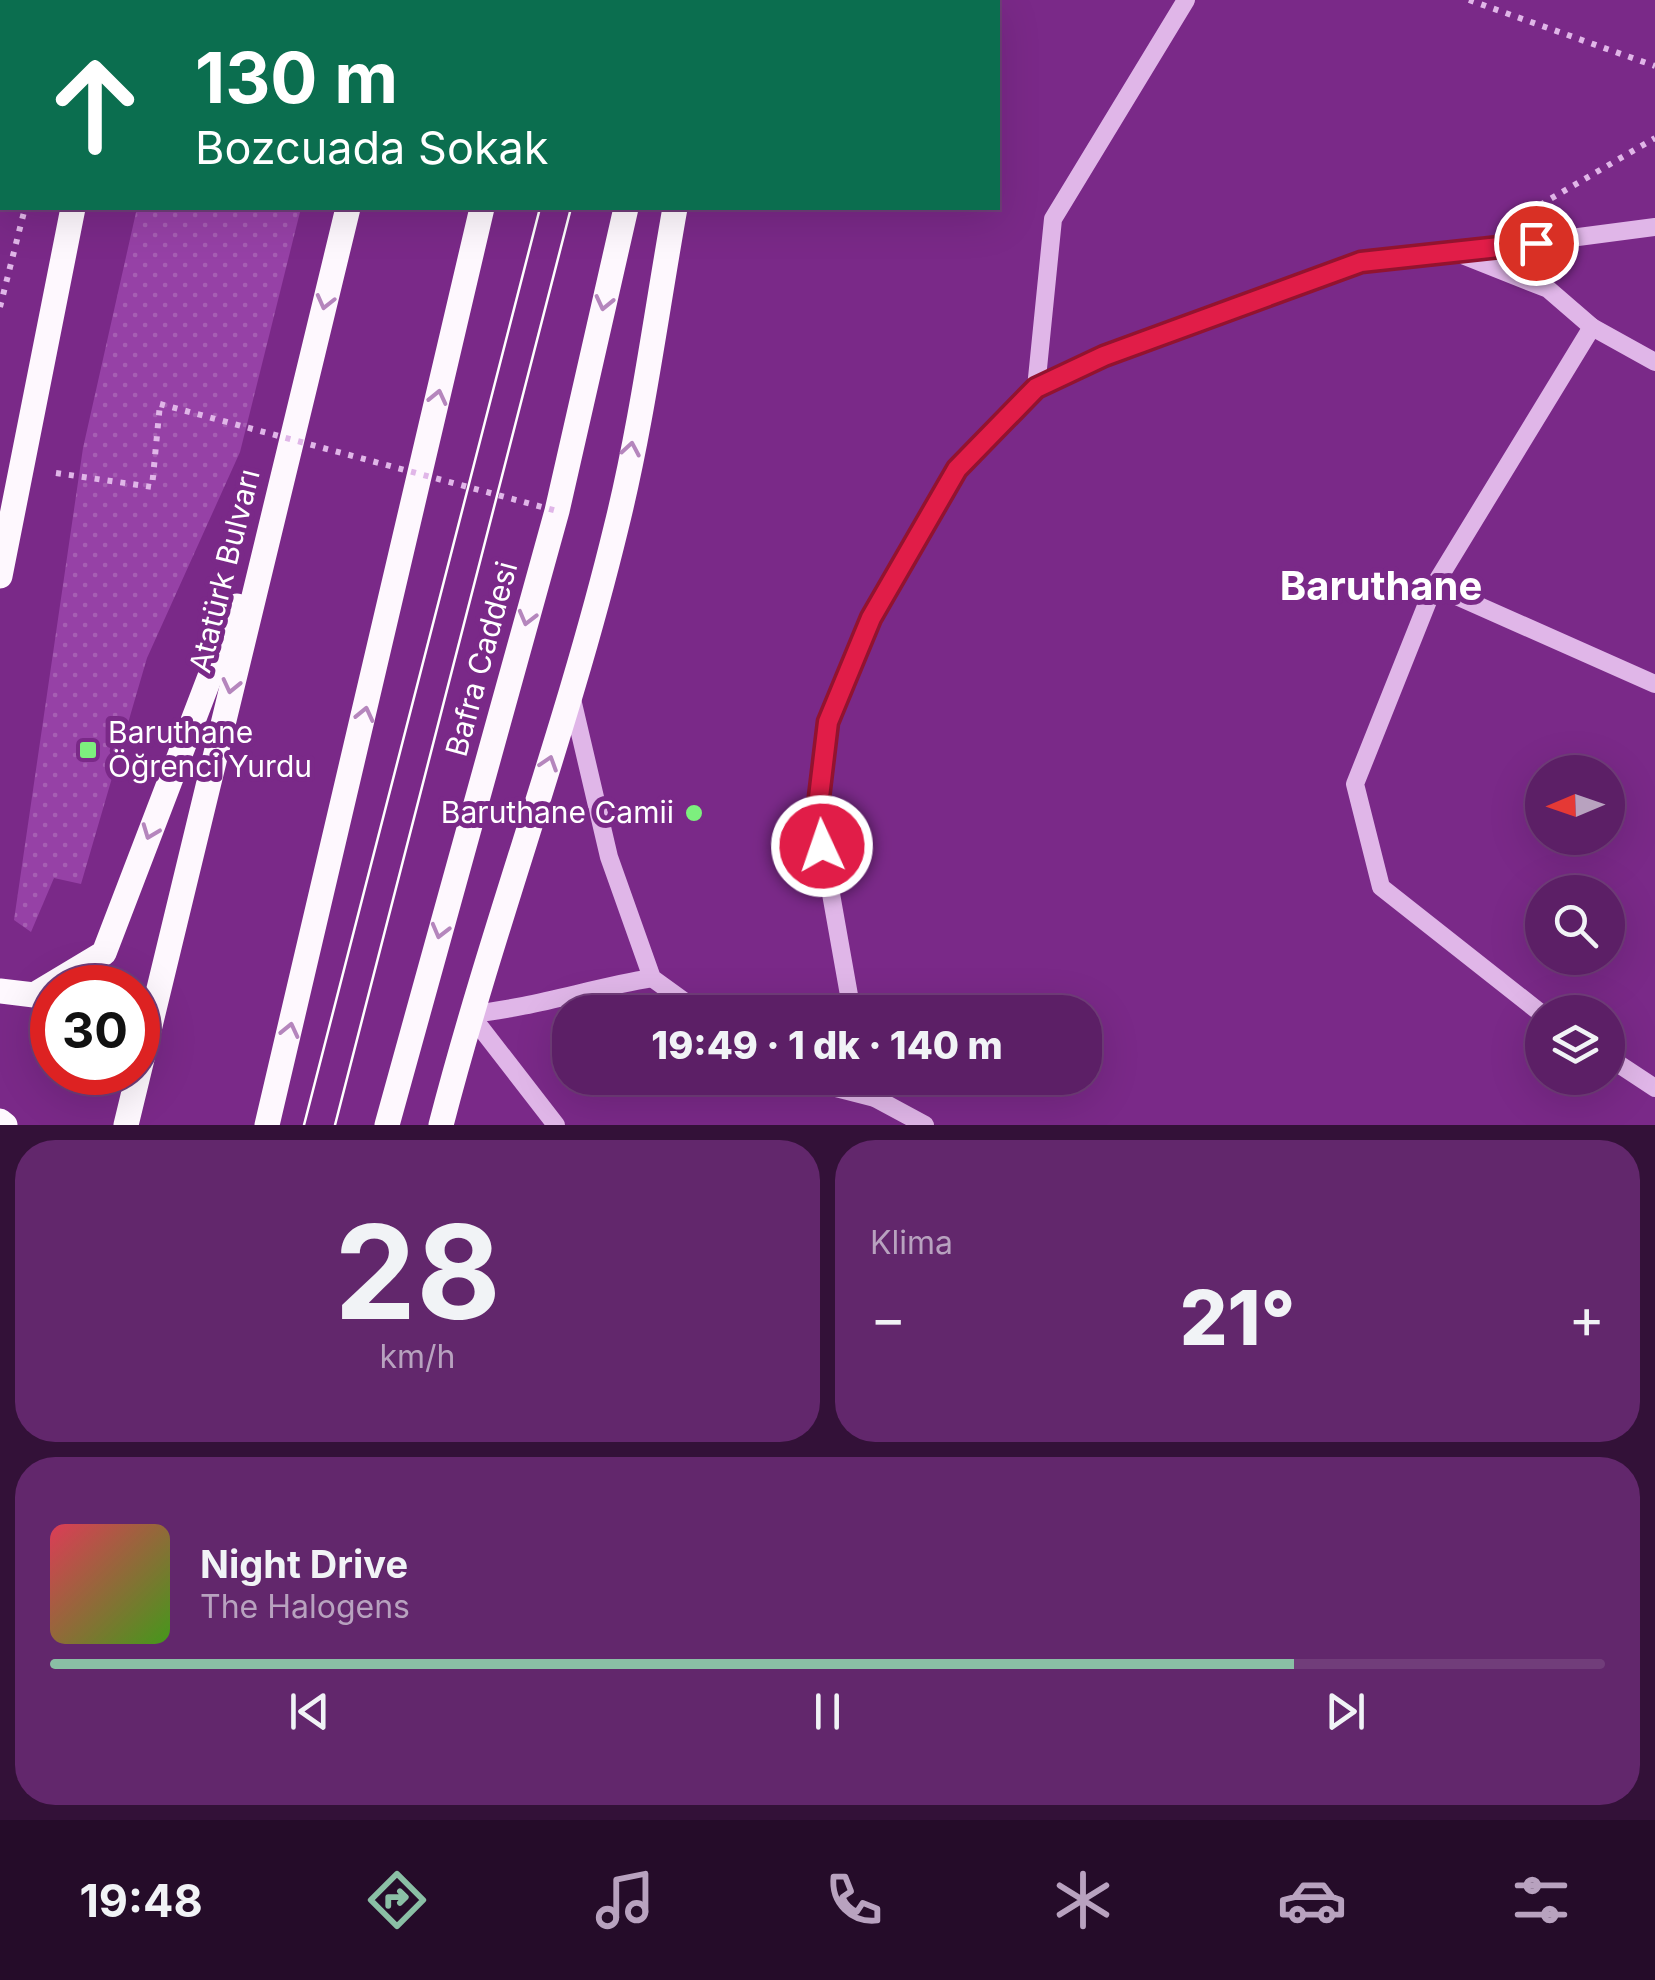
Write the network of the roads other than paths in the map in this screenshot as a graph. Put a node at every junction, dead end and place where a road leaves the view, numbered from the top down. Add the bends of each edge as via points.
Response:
1 (1186, 0) edge
2 (73, 210) edge
3 (348, 210) edge
4 (482, 210) edge
5 (626, 210) edge
6 (675, 210) edge
7 (1655, 227) edge
8 (1457, 253) junction
9 (1592, 327) junction
10 (1655, 362) edge
11 (1036, 388) junction
12 (272, 512) junction
13 (0, 576) edge
14 (1434, 586) junction
15 (1655, 684) edge
16 (571, 694) junction
17 (652, 978) junction
18 (0, 991) edge
19 (676, 995) edge
20 (849, 995) edge
21 (1525, 1001) edge
22 (470, 1014) junction
23 (1625, 1068) edge
24 (1655, 1088) edge
25 (863, 1095) edge
26 (874, 1095) edge
27 (875, 1098) junction
28 (126, 1125) edge
29 (267, 1125) edge
30 (387, 1125) edge
31 (441, 1125) edge
32 (556, 1125) edge
33 (925, 1125) edge

1 - 11 street via 1053,220
2 - 13 main road
3 -> 12 main road, Atatürk Bulvarı
29 -> 4 main road
5 -> 30 main road, Bafra Caddesi via 557,511
16 -> 6 main road via 617,526
7 - 8 street
8 - 9 street via 1548,290
8 - 11 street via 1361,262
9 - 10 street
9 - 14 street
11 - 20 street via 957,469 871,618 828,722 817,814
12 -> 18 main road via 104,954 34,995
12 -> 28 main road, Atatürk Bulvarı
14 - 15 street
14 - 21 street via 1355,784 1381,887
16 - 17 street via 610,858
22 -> 16 main road
17 - 19 street
17 - 22 street
22 - 31 main road
22 - 32 street
23 - 24 street
25 - 27 street
26 - 27 street
27 - 33 street

